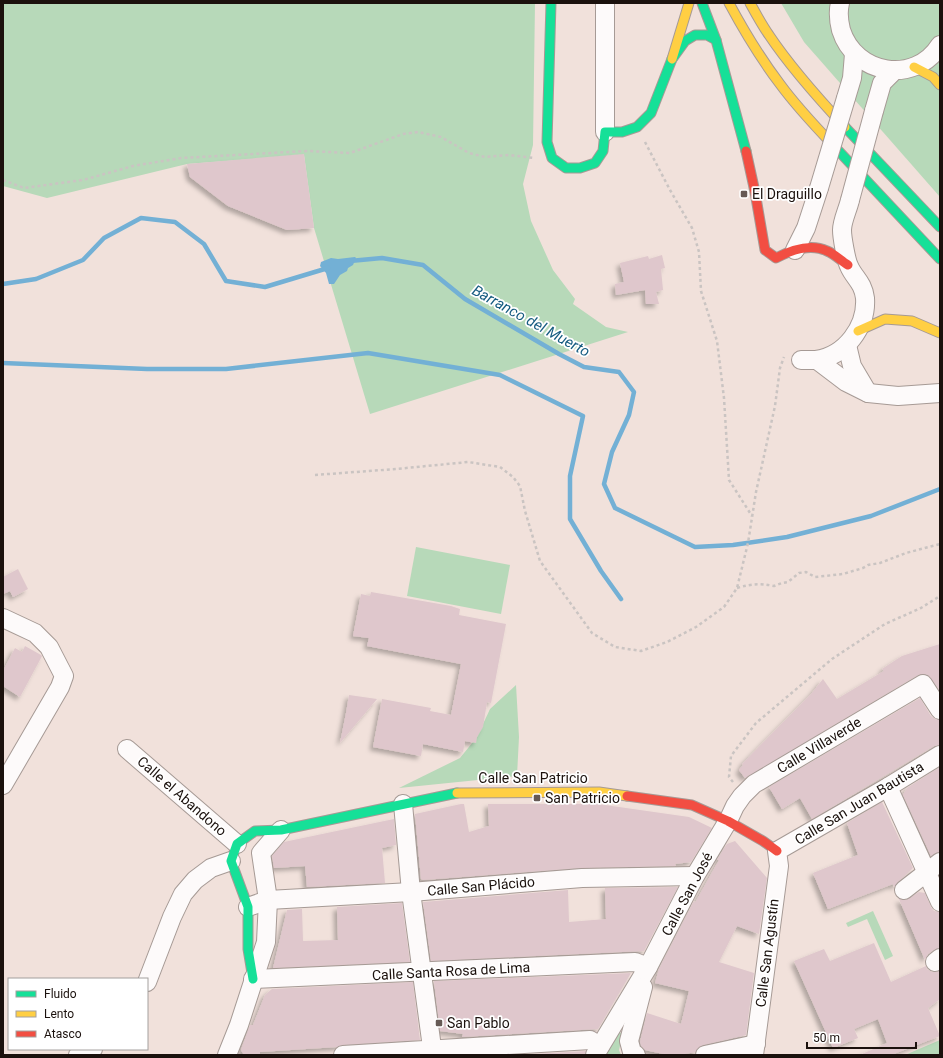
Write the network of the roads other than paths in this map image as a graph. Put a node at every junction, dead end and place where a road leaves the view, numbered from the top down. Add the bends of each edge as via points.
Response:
1 (551, 3) edge
2 (605, 3) edge
3 (689, 3) edge
4 (702, 3) edge
5 (729, 3) edge
6 (750, 3) edge
7 (840, 3) edge
8 (716, 40) junction
9 (940, 45) edge
10 (854, 54) junction
11 (672, 59) junction
12 (914, 67) junction
13 (895, 70) junction
14 (940, 85) edge
15 (605, 132) junction
16 (938, 223) edge
17 (795, 250) junction
18 (940, 259) edge
19 (848, 266) junction
20 (940, 333) edge
21 (852, 338) junction
22 (868, 393) junction
23 (940, 393) edge
24 (3, 618) edge
25 (940, 710) edge
26 (127, 748) dead end
27 (940, 755) edge
28 (3, 785) edge
29 (888, 787) junction
30 (403, 804) junction
31 (728, 821) junction
32 (281, 830) junction
33 (241, 841) junction
34 (777, 851) junction
35 (261, 853) junction
36 (231, 861) junction
37 (933, 867) edge
38 (694, 876) junction
39 (904, 890) dead end
40 (411, 892) junction
41 (268, 900) junction
42 (940, 902) edge
43 (248, 907) junction
44 (648, 967) junction
45 (422, 972) junction
46 (148, 979) edge
47 (253, 979) junction
48 (90, 1050) edge
49 (597, 1051) edge
50 (755, 1051) edge
51 (433, 1052) edge
52 (78, 1055) edge
53 (227, 1055) edge
54 (343, 1055) edge
55 (636, 1055) edge
56 (705, 1055) edge

1 - 15 main road via 546,142 552,158 566,168 580,168 594,163 603,151
2 - 15 street
3 - 11 main road
4 - 8 main road
5 - 18 main road via 780,84 814,125
6 - 16 main road via 768,34 826,107
7 - 10 street via 839,23 844,40
8 - 11 main road via 707,35 695,35 685,41
8 - 17 main road via 742,134 765,250 776,258
9 - 12 street via 927,60
10 - 13 street via 880,69
10 - 17 street, bridge via 852,78 819,188 806,228
11 - 15 main road via 652,113 637,127 622,132
12 - 13 street
12 - 14 main road
13 - 19 street, bridge via 882,83 842,228
17 - 19 main road via 825,250
19 - 21 street via 860,282 865,298 864,315
20 - 21 main road via 912,321 885,319
21 - 22 street via 852,366
21 - 22 street via 833,355 801,358
22 - 23 street via 898,396
24 - 28 street via 35,633 49,648 64,676
25 - 31 street, Calle Villaverde via 923,684 754,784 742,796
26 - 33 street, Calle el Abandono
27 - 29 street, Calle San Juan Bautista
29 - 34 street, Calle San Juan Bautista
29 - 37 street
30 - 31 main road, Calle San Patricio via 460,792 599,792 692,805
30 - 32 main road, Calle San Patricio
30 - 40 street
31 - 34 main road, Calle San Patricio
31 - 38 street, Calle San José
32 - 33 main road, Calle San Patricio via 255,831
32 - 35 street
33 - 35 street, Calle el Abandono via 255,844
33 - 36 main road
34 - 50 street, Calle San Agustín via 779,866
35 - 41 street
36 - 43 main road
36 - 46 street via 211,868 195,880 183,894
37 - 39 street
37 - 42 street
38 - 40 street, Calle San Plácido via 582,878
38 - 44 street, Calle San José
40 - 41 street, Calle San Plácido
40 - 45 street
41 - 43 street, Calle San Plácido
41 - 47 street via 266,942
43 - 47 main road via 248,949
44 - 45 street, Calle Santa Rosa de Lima via 636,962
44 - 49 street, Calle San José
44 - 55 street, Calle San José via 629,1041 632,1052
45 - 47 street, Calle Santa Rosa de Lima
45 - 51 street
47 - 53 street
48 - 52 street
49 - 51 street via 590,1040
50 - 56 street
51 - 54 street

